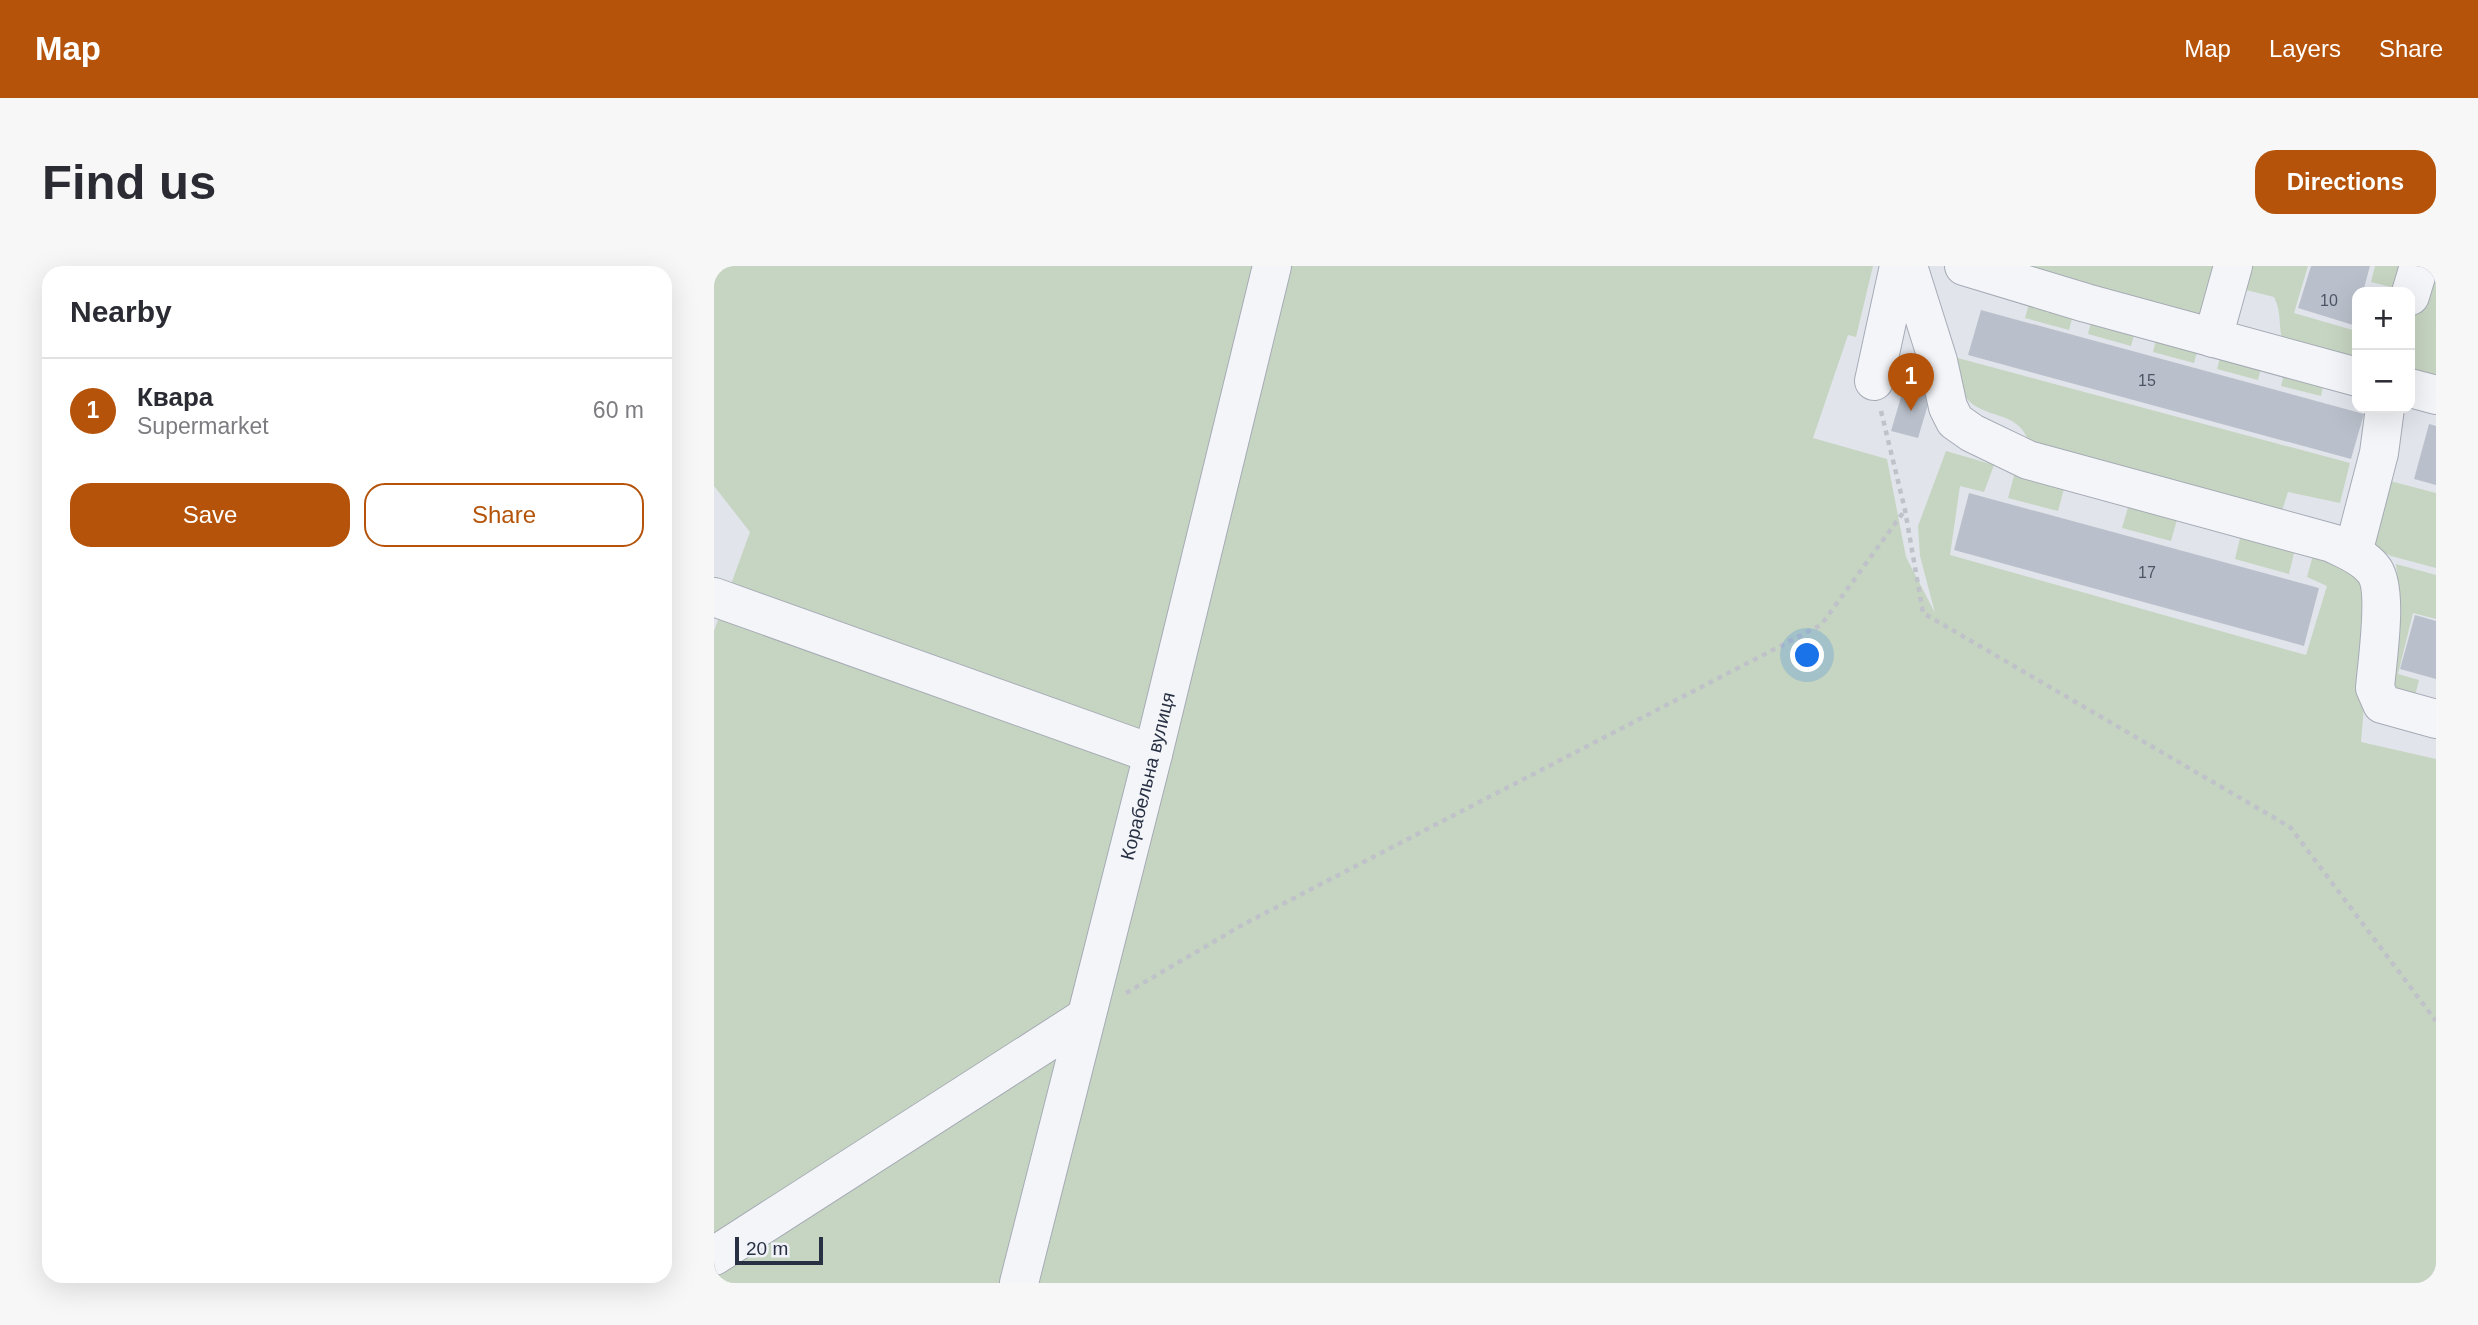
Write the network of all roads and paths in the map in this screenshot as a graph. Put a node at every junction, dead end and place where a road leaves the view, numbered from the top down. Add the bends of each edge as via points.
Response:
1 (1272, 266) edge
2 (1899, 266) edge
3 (1908, 266) edge
4 (1964, 266) edge
5 (2233, 266) edge
6 (2418, 266) edge
7 (2020, 274) edge
8 (2412, 287) edge
9 (2213, 338) junction
10 (2352, 376) edge
11 (1874, 381) joint
12 (2415, 389) edge
13 (2436, 395) edge
14 (2384, 413) edge
15 (1905, 510) junction
16 (2353, 553) junction
17 (714, 597) edge
18 (2436, 719) edge
19 (1153, 754) junction
20 (1086, 1017) junction
21 (2436, 1021) edge
22 (714, 1256) edge
23 (1019, 1283) edge

1 - 19 street, Корабельна вулиця
2 - 11 street
3 - 16 street via 1948,407 1955,421 1972,433 2028,460 2332,543
4 - 7 street
5 - 9 street
6 - 8 street
7 - 9 street
9 - 10 street
11 - 15 path
12 - 13 street
14 - 16 street via 2379,453
15 - 20 path via 1821,625 1244,924
15 - 21 path via 1923,613 2290,827
16 - 18 street via 2376,571 2380,585 2377,696 2382,704
17 - 19 street
19 - 20 street, Корабельна вулиця
20 - 22 street
20 - 23 street, Корабельна вулиця

